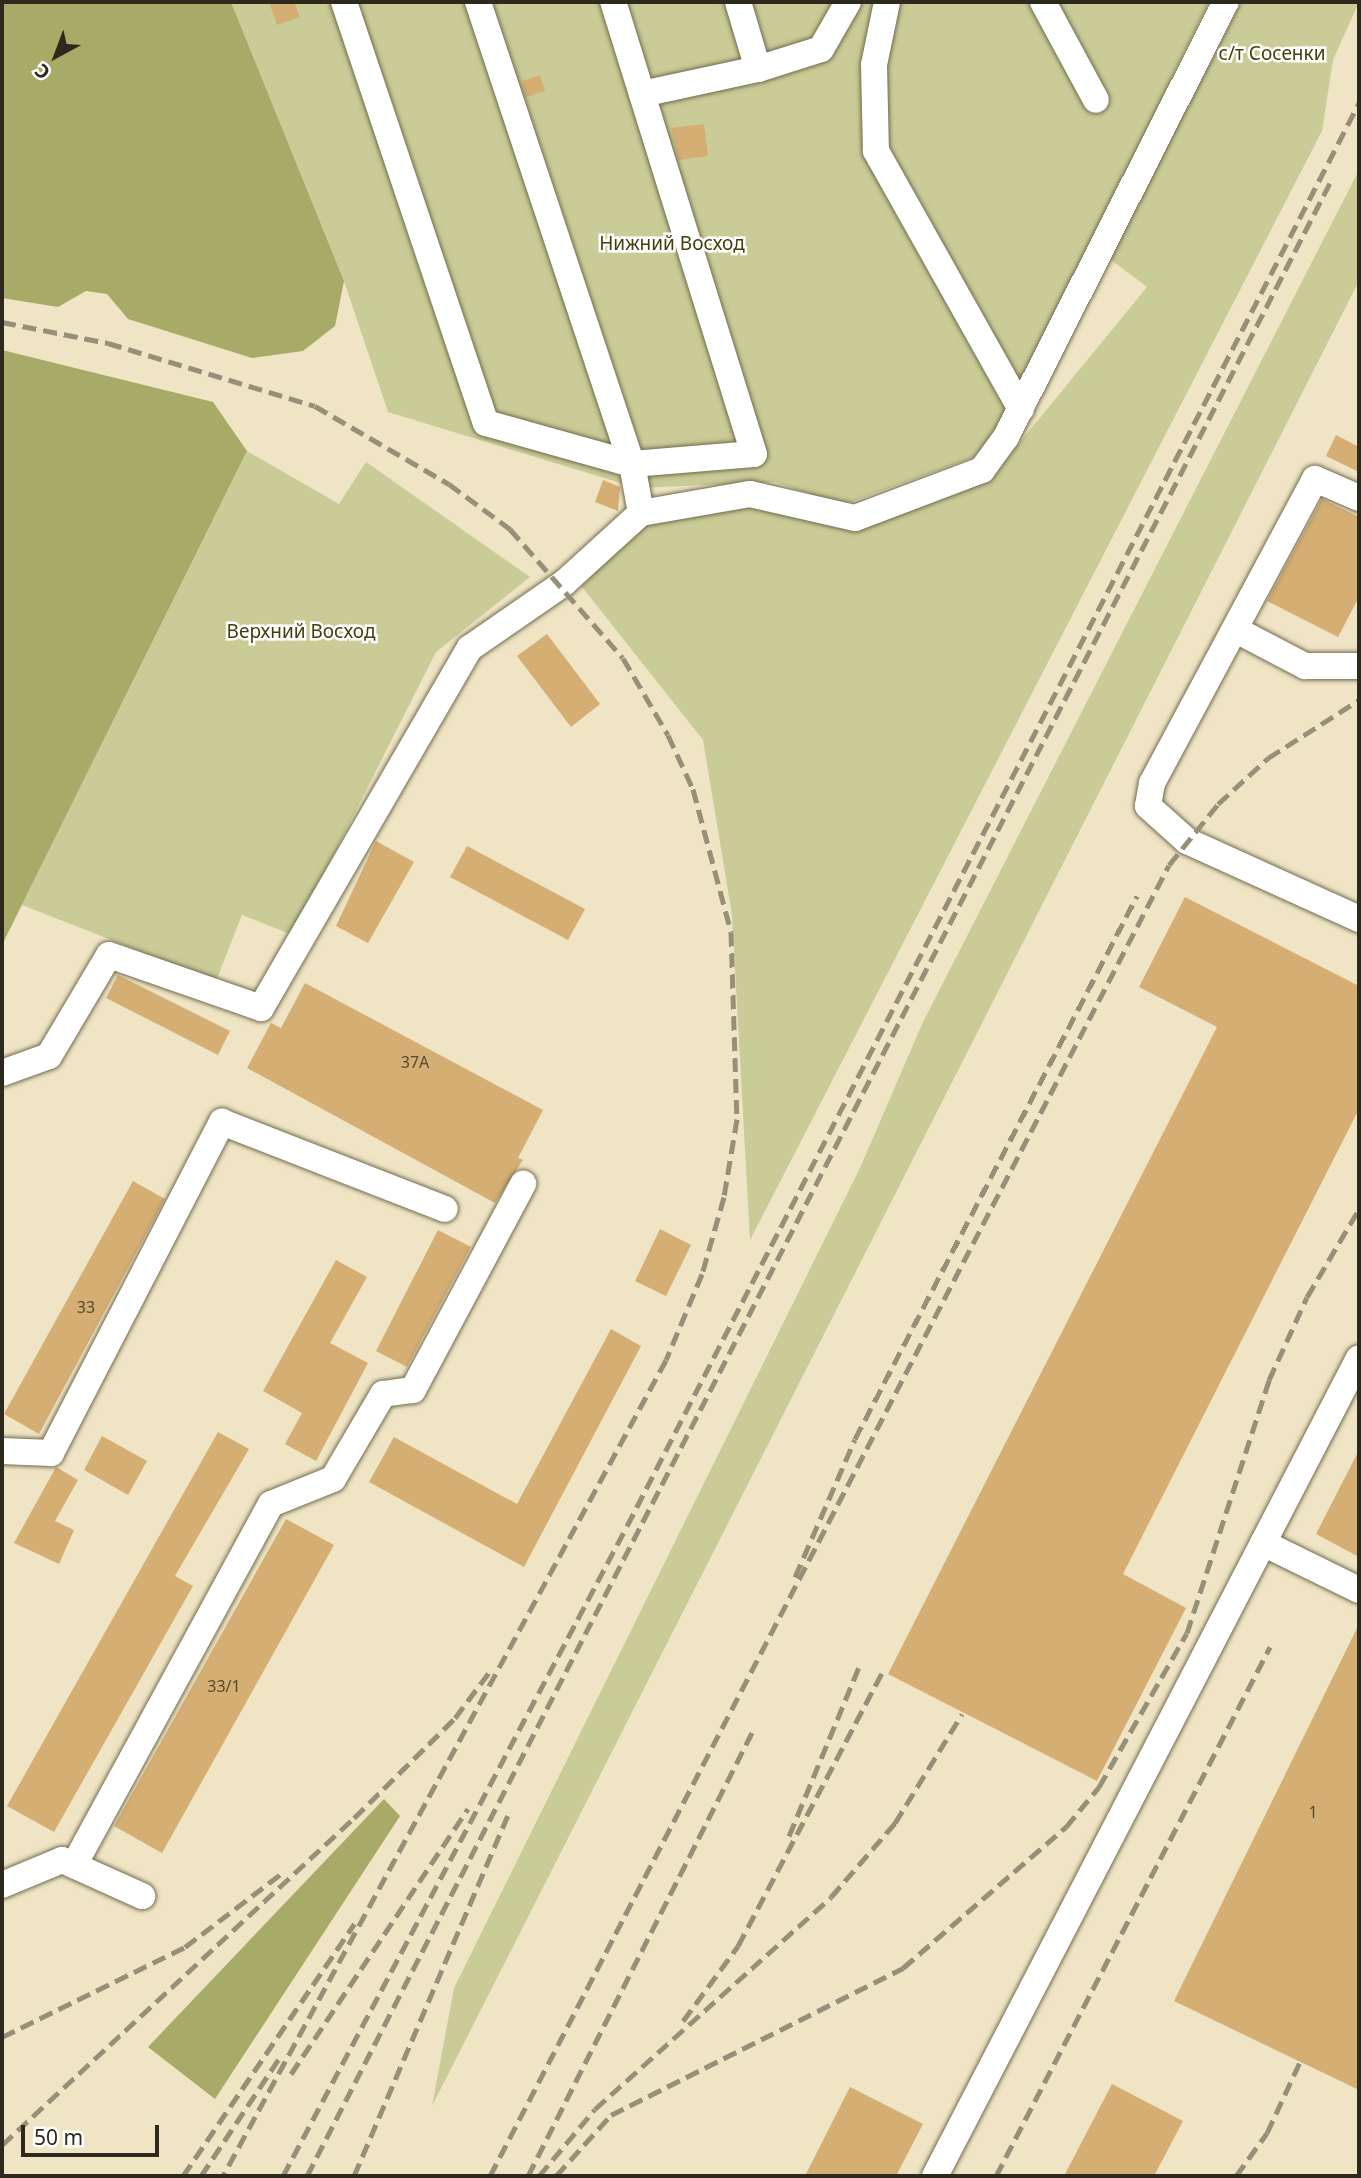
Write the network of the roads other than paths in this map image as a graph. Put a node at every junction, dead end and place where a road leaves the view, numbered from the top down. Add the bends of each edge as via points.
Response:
1 (344, 2) edge
2 (478, 2) edge
3 (612, 2) edge
4 (738, 2) edge
5 (848, 2) edge
6 (887, 2) edge
7 (1043, 2) edge
8 (1226, 2) edge
9 (758, 69) junction
10 (642, 94) junction
11 (1096, 100) dead end
12 (1021, 409) junction
13 (632, 464) junction
14 (1359, 498) edge
15 (641, 513) junction
16 (1238, 631) junction
17 (1359, 666) edge
18 (1359, 919) edge
19 (2, 1073) edge
20 (523, 1184) dead end
21 (445, 1209) dead end
22 (1359, 1358) edge
23 (2, 1451) edge
24 (1264, 1543) junction
25 (1359, 1590) edge
26 (74, 1865) junction
27 (2, 1885) edge
28 (142, 1896) dead end
29 (935, 2176) edge

1 - 13 lane via 486,423
2 - 13 lane
3 - 10 lane
4 - 9 lane
5 - 9 lane via 821,49
6 - 12 lane via 874,65 876,152
7 - 11 lane
8 - 12 lane
9 - 10 lane
10 - 13 lane via 754,453
12 - 15 lane via 982,470 855,518 750,494
13 - 15 lane
14 - 16 lane via 1315,479
15 - 19 lane via 564,583 470,648 261,1008 108,955 49,1056
16 - 17 lane via 1305,666
16 - 18 lane via 1152,783 1148,806 1156,820 1187,841
20 - 26 lane via 413,1390 383,1394 333,1479 271,1504
21 - 23 lane via 222,1122 51,1453
22 - 24 lane
24 - 25 lane
24 - 29 lane
26 - 27 lane via 62,1860
26 - 28 lane

